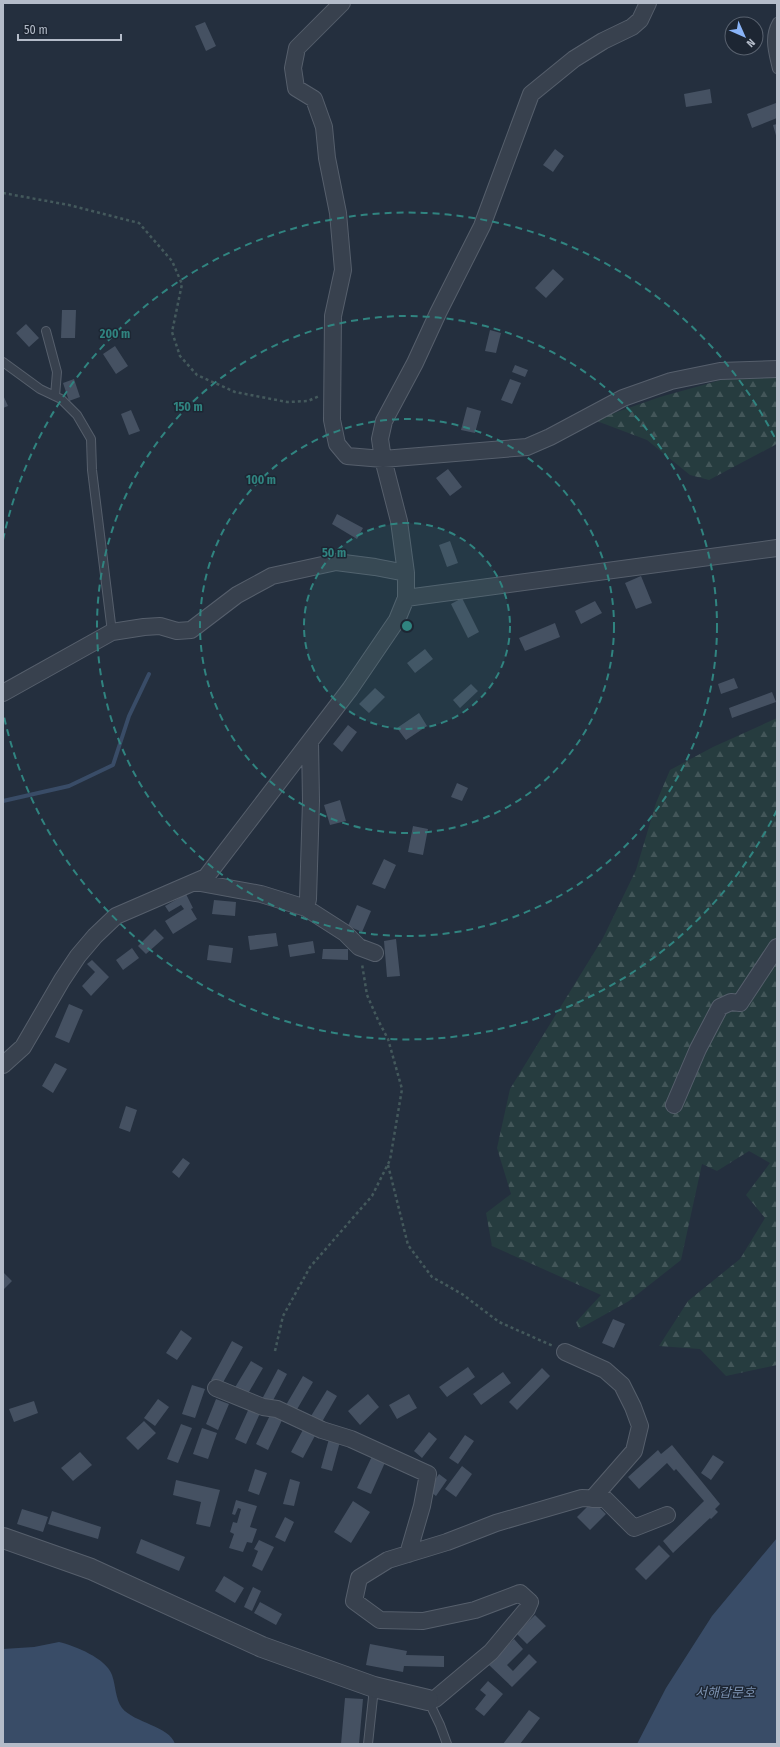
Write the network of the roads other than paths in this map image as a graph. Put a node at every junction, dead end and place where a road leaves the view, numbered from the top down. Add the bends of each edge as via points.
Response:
1 (342, 3) edge
2 (648, 3) edge
3 (777, 22) edge
4 (777, 69) edge
5 (46, 332) dead end
6 (3, 362) edge
7 (777, 369) edge
8 (55, 396) junction
9 (383, 459) junction
10 (777, 548) edge
11 (406, 573) junction
12 (406, 598) junction
13 (112, 632) junction
14 (3, 692) edge
15 (310, 742) junction
16 (195, 882) junction
17 (306, 908) junction
18 (777, 947) edge
19 (375, 953) dead end
20 (3, 1065) edge
21 (674, 1105) dead end
22 (565, 1352) road end
23 (216, 1388) dead end
24 (592, 1499) junction
25 (667, 1515) dead end
26 (3, 1538) edge
27 (408, 1554) junction
28 (374, 1687) junction
29 (428, 1700) junction
30 (368, 1744) edge
31 (447, 1744) edge

1 - 9 street via 296,48 293,68 296,88 314,99 324,127 327,158 338,213 343,270 333,316 332,420 337,444 347,456
2 - 9 street via 640,20 632,27 574,59 532,94 482,226 384,421 380,439
3 - 4 lane via 771,32
5 - 8 lane via 57,372
6 - 8 lane via 40,389
7 - 9 street via 720,371 671,381 623,398 527,447
8 - 13 lane via 77,414 91,439 92,470
9 - 11 street via 398,521
10 - 12 street
11 - 12 street
11 - 13 street via 336,562 272,576 237,596 191,630 177,632 160,626
12 - 15 street via 397,620
13 - 14 street
15 - 16 street via 206,877
15 - 17 street
16 - 17 street via 261,894
16 - 20 street via 116,916 95,936 62,980 22,1047
17 - 19 street via 345,933 359,948
18 - 21 street via 740,1003 731,1002 720,1007 698,1049
22 - 24 street via 605,1370 622,1385 640,1426 634,1451
23 - 27 street via 351,1439 428,1474
24 - 25 street via 605,1499 634,1528
24 - 27 street via 582,1498 496,1523
26 - 28 street via 91,1569 262,1647
27 - 29 street via 388,1560 359,1578 354,1601 380,1620 423,1621 475,1610 520,1593 530,1602 527,1609 490,1652 435,1699
28 - 29 street
28 - 30 lane
29 - 31 lane

